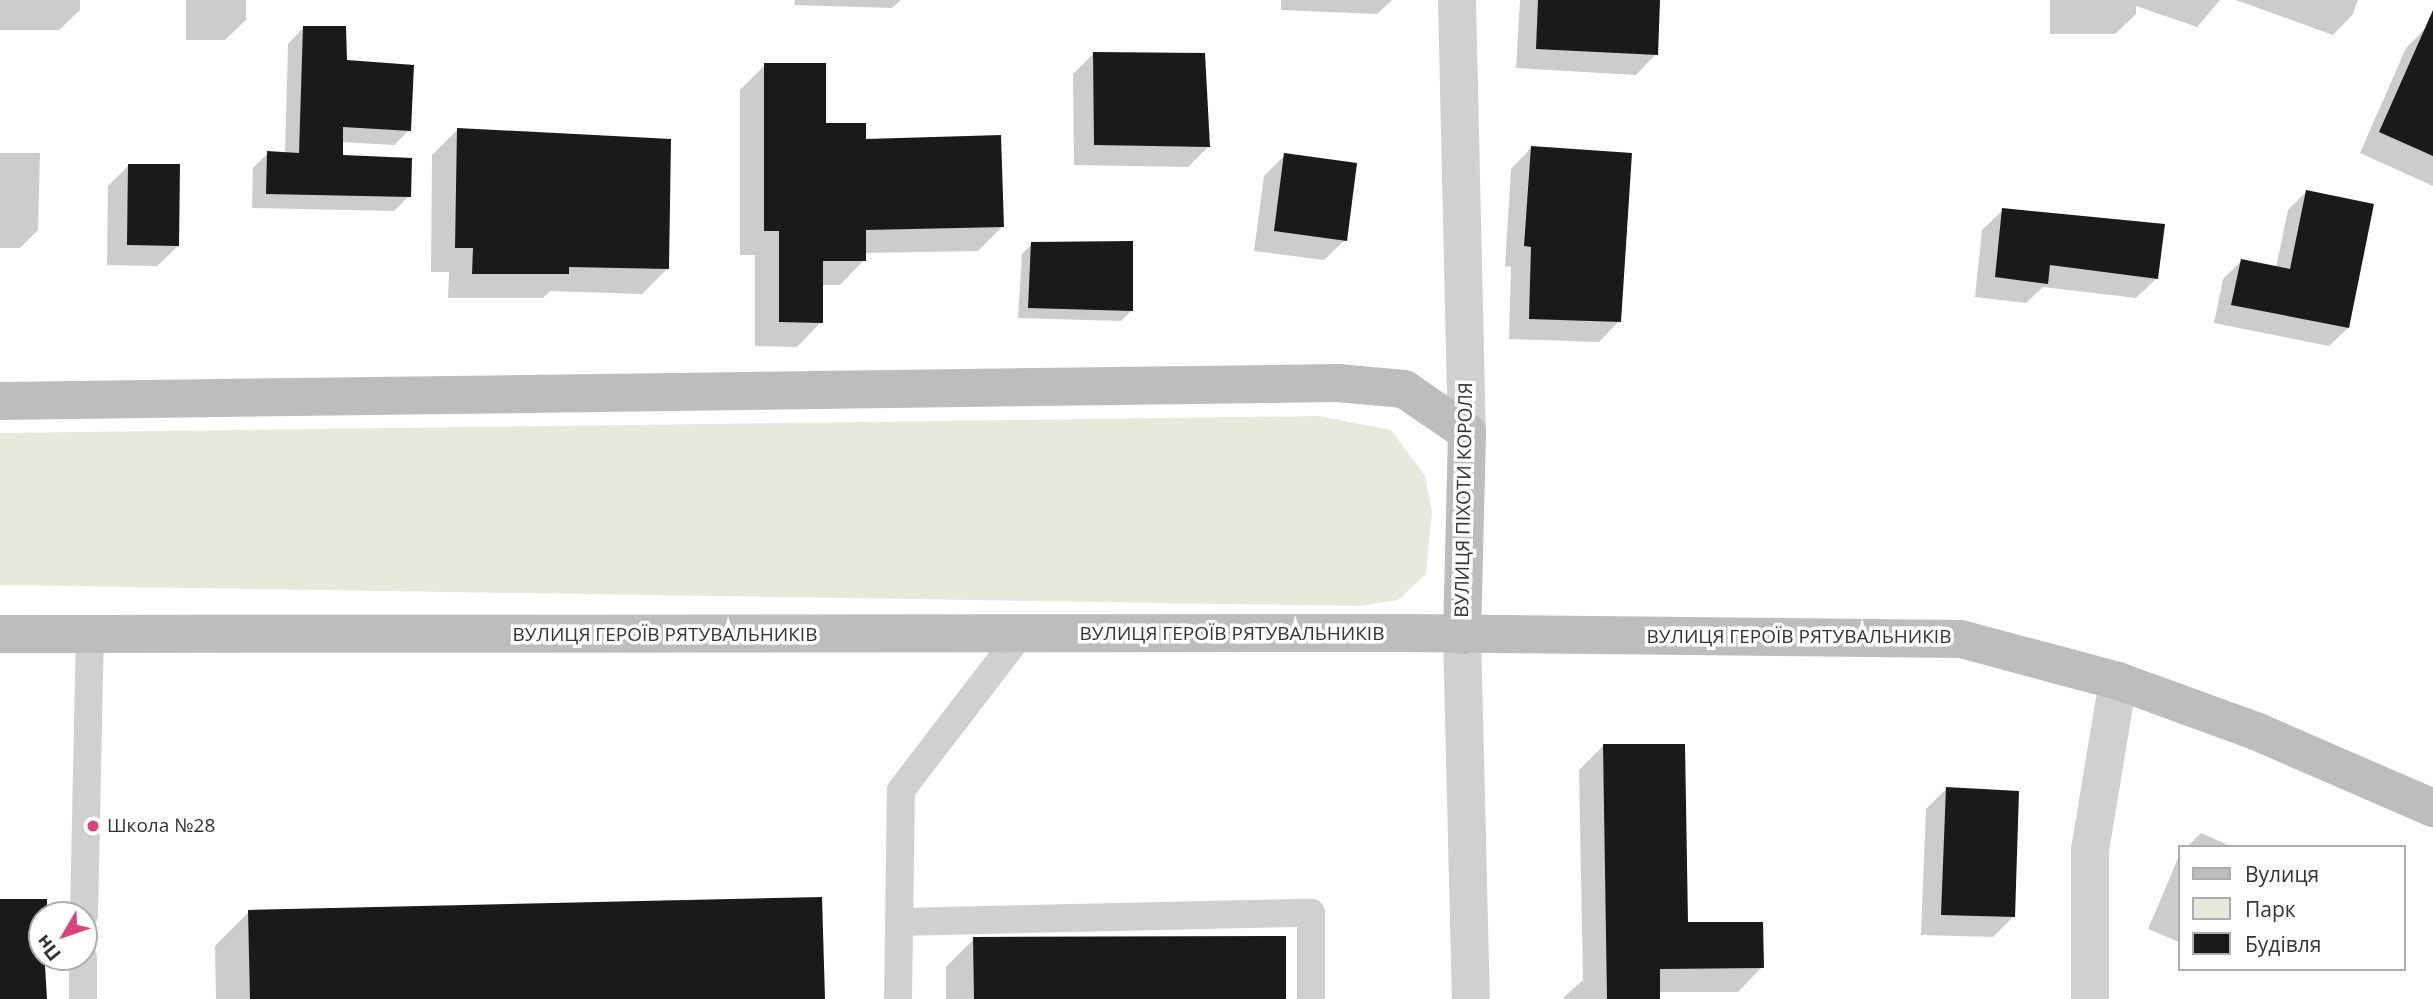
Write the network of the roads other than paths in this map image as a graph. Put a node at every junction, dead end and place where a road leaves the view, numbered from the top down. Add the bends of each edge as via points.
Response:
1 (1457, 0) edge
2 (0, 401) edge
3 (1467, 432) junction
4 (0, 634) edge
5 (90, 634) junction
6 (1020, 635) junction
7 (1462, 635) junction
8 (2118, 681) junction
9 (2433, 808) edge
10 (84, 901) edge
11 (899, 922) junction
12 (83, 971) edge
13 (83, 999) edge
14 (898, 999) edge
15 (1311, 999) edge
16 (1471, 999) edge
17 (2090, 999) edge

1 - 3 street, ВУЛИЦЯ ПІХОТИ КОРОЛЯ
2 - 3 main road via 1337,383 1404,389
3 - 7 main road, ВУЛИЦЯ ПІХОТИ КОРОЛЯ
4 - 5 main road, ВУЛИЦЯ ГЕРОЇВ РЯТУВАЛЬНИКІВ
5 - 6 main road, ВУЛИЦЯ ГЕРОЇВ РЯТУВАЛЬНИКІВ
5 - 10 lane
6 - 7 main road, ВУЛИЦЯ ГЕРОЇВ РЯТУВАЛЬНИКІВ
6 - 11 lane via 901,790
7 - 8 main road, ВУЛИЦЯ ГЕРОЇВ РЯТУВАЛЬНИКІВ via 1961,639
7 - 16 street, ВУЛИЦЯ ПІХОТИ КОРОЛЯ
8 - 9 main road, ВУЛИЦЯ ГЕРОЇВ РЯТУВАЛЬНИКІВ via 2258,732
8 - 17 street via 2090,850
11 - 14 lane
11 - 15 lane via 1311,913
12 - 13 lane

